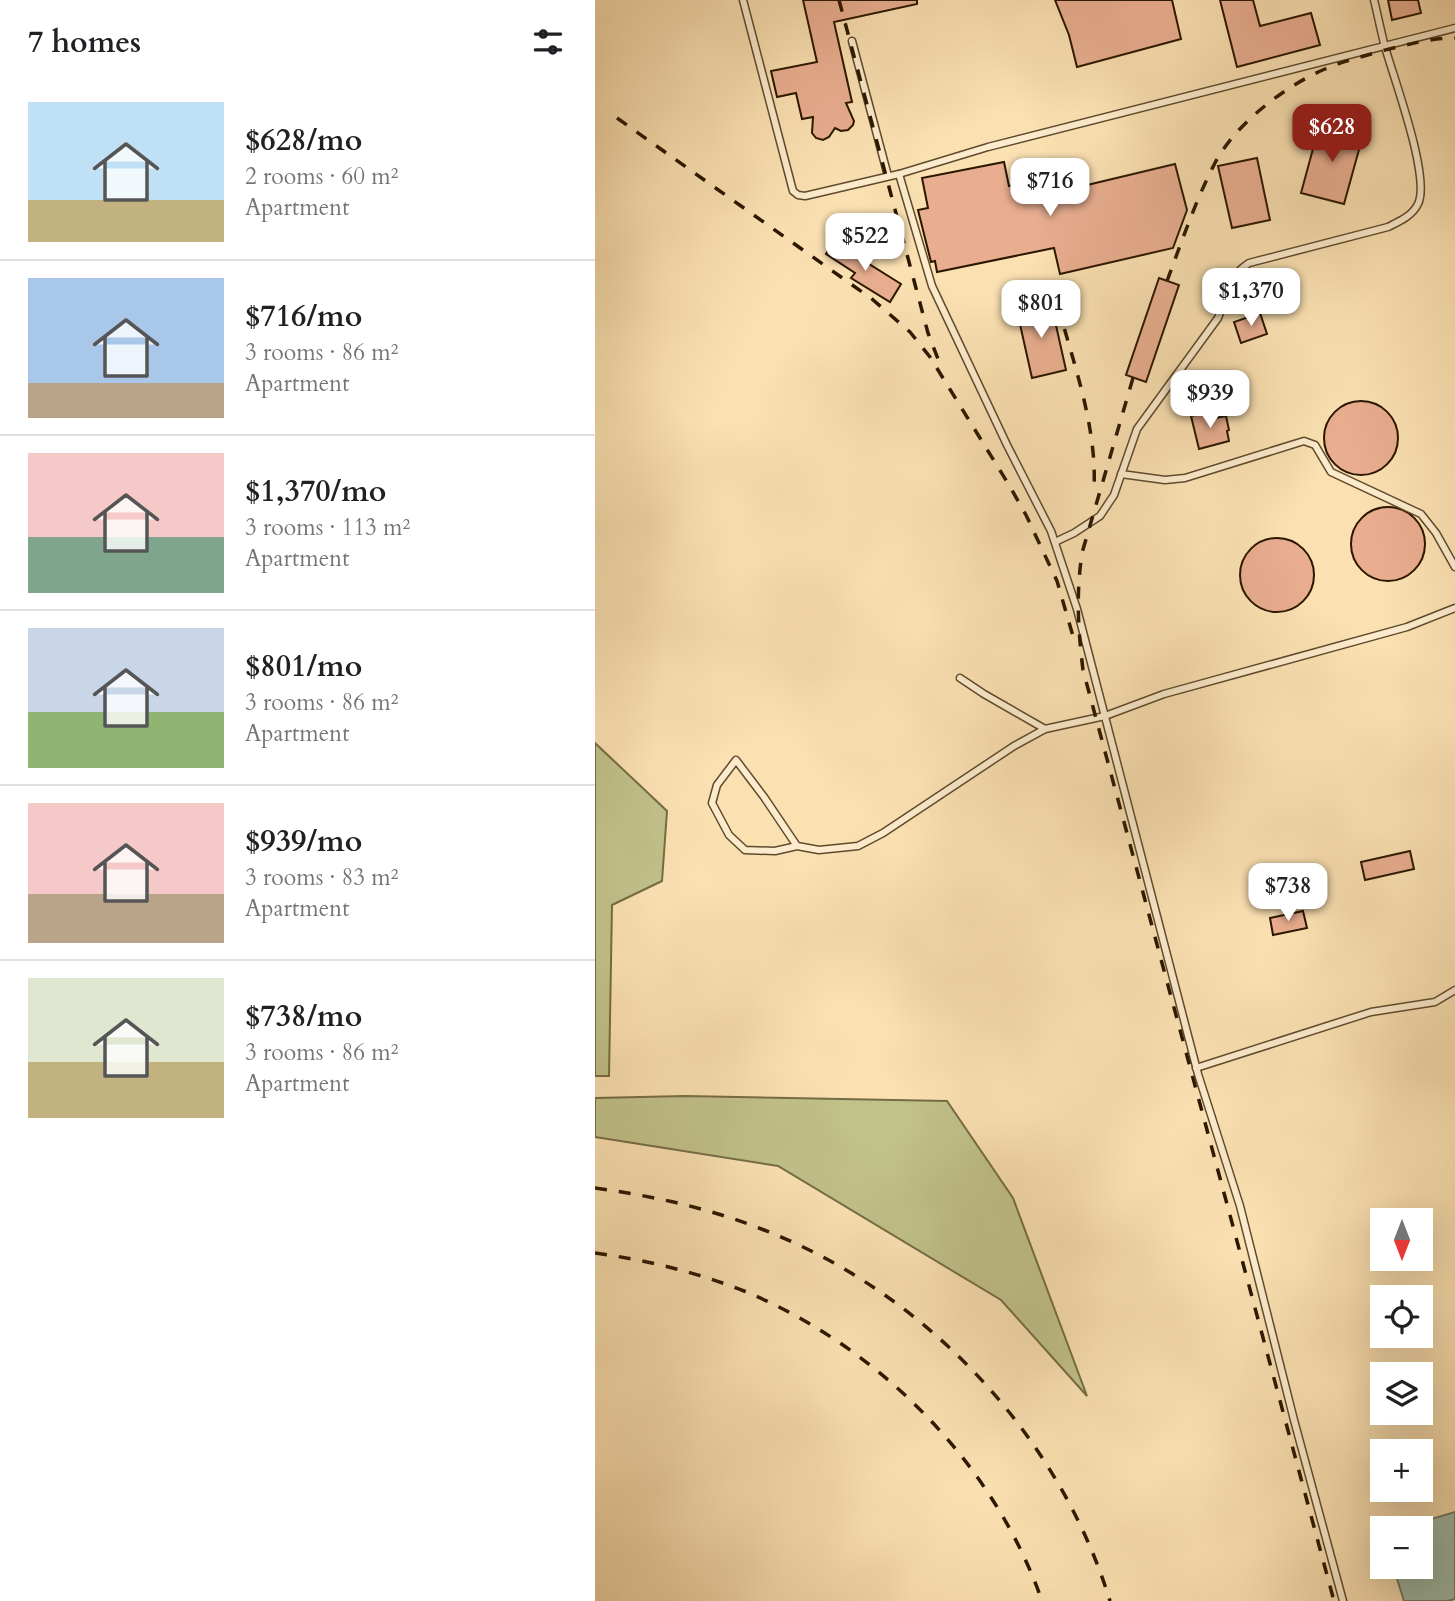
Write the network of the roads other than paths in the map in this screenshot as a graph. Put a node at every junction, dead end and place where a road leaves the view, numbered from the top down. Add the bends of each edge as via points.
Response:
1 (743, 0) edge
2 (1374, 0) edge
3 (1455, 28) edge
4 (852, 41) dead end
5 (1385, 45) junction
6 (899, 174) junction
7 (888, 176) junction
8 (1121, 474) junction
9 (1055, 542) junction
10 (1455, 567) edge
11 (1455, 608) edge
12 (960, 678) dead end
13 (1105, 716) junction
14 (1045, 729) junction
15 (797, 846) junction
16 (1455, 990) edge
17 (1196, 1068) junction
18 (1343, 1601) edge

1 - 7 lane via 793,191 804,196
2 - 5 lane
3 - 5 lane
4 - 7 lane
5 - 6 lane
5 - 8 lane via 1418,159 1418,204 1406,219 1388,226 1249,263 1236,271 1218,318 1137,429
6 - 7 lane
6 - 9 lane via 932,286
8 - 9 lane via 1101,516
8 - 10 lane via 1185,478 1304,441 1315,445 1331,472 1421,514
9 - 13 lane
11 - 13 lane via 1408,627 1164,694
12 - 14 lane
13 - 14 lane
13 - 17 lane
14 - 15 lane via 858,846 819,850
15 - 15 lane via 764,797 736,760 717,785 712,803 729,835 745,850
16 - 17 lane via 1435,1002 1371,1012
17 - 18 lane via 1240,1206

